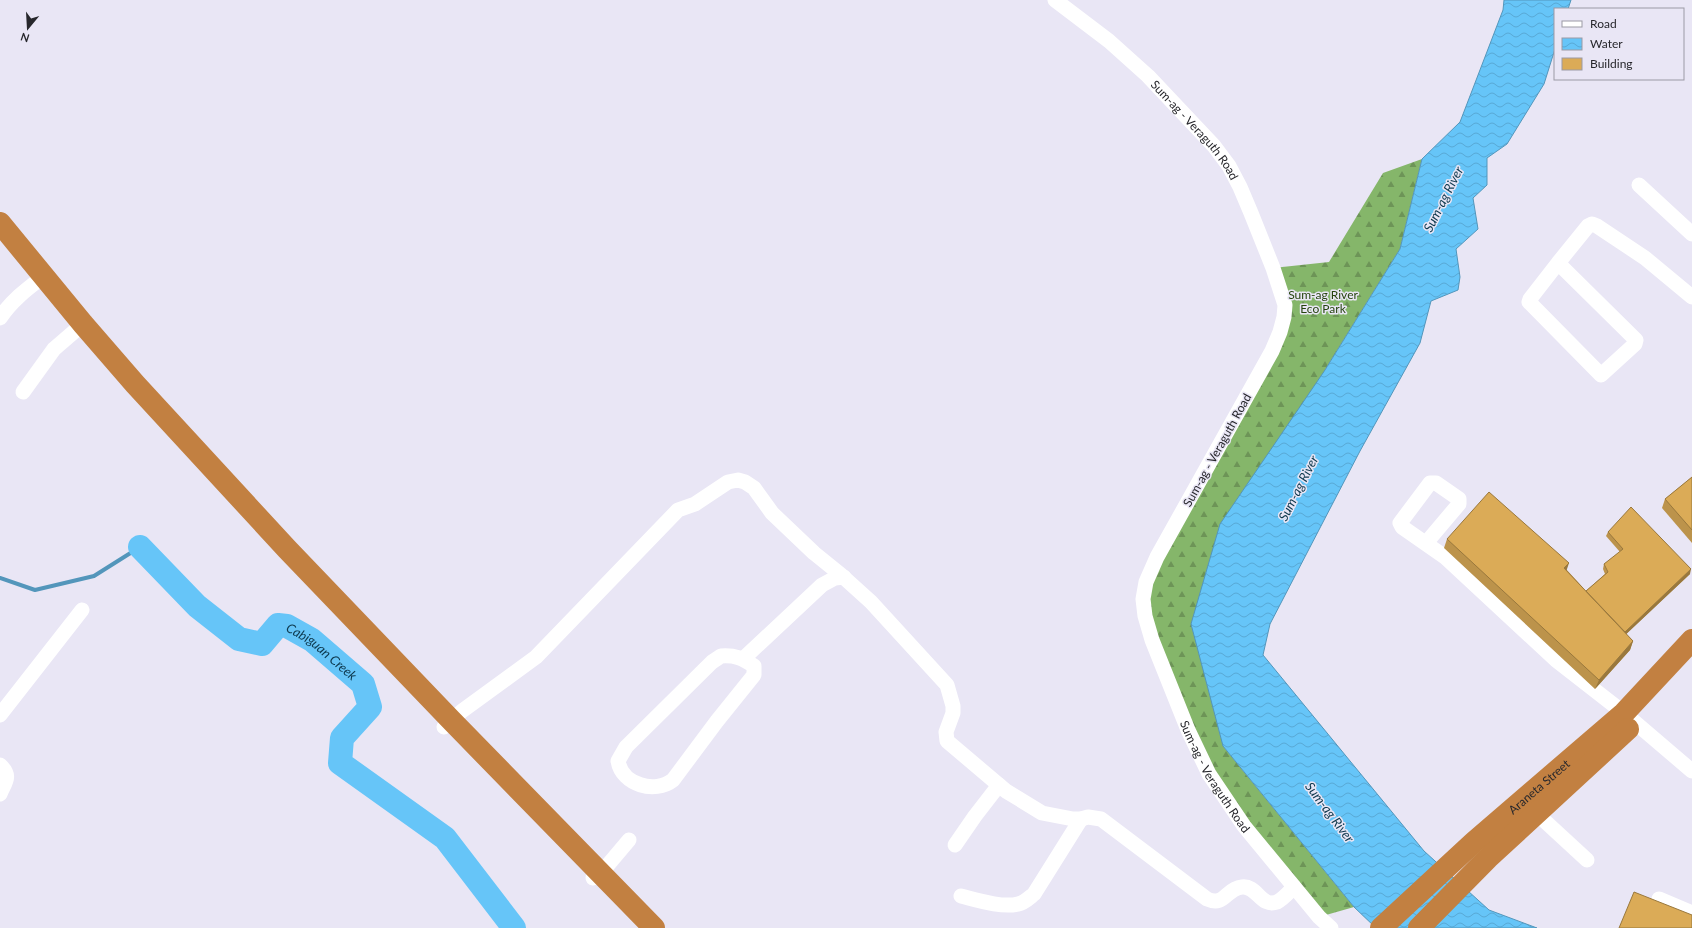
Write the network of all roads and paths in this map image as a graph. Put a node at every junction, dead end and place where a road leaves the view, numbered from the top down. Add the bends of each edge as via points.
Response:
1 (1055, 0) edge
2 (1639, 185) dead end
3 (0, 222) edge
4 (1692, 234) edge
5 (0, 238) edge
6 (1558, 263) junction
7 (40, 279) junction
8 (1692, 297) edge
9 (0, 318) edge
10 (79, 327) junction
11 (23, 392) dead end
12 (1426, 543) dead end
13 (844, 578) junction
14 (82, 610) dead end
15 (1692, 640) edge
16 (1692, 657) edge
17 (744, 659) junction
18 (0, 715) edge
19 (1629, 718) junction
20 (448, 724) junction
21 (0, 765) edge
22 (1692, 771) edge
23 (999, 784) junction
24 (0, 794) edge
25 (1536, 813) junction
26 (1081, 819) junction
27 (629, 840) dead end
28 (956, 845) dead end
29 (1481, 850) junction
30 (1587, 860) dead end
31 (596, 875) junction
32 (1294, 887) junction
33 (962, 896) dead end
34 (1659, 899) dead end
35 (1692, 912) edge
36 (640, 928) edge
37 (654, 928) edge
38 (1331, 928) edge
39 (1381, 928) edge
40 (1419, 928) edge

1 - 32 street, Sum-ag - Veraguth Road via 1109,41 1148,76 1214,146 1240,187 1285,305 1280,332 1272,351 1157,557 1146,582 1143,599 1152,640 1167,680 1209,774 1244,826
2 - 4 street
3 - 7 highway
5 - 7 highway
6 - 6 street via 1636,340 1635,344 1603,375 1598,373 1529,302
6 - 8 street via 1592,224 1645,258
7 - 9 street via 18,296
7 - 10 highway
10 - 11 street via 54,349
10 - 20 highway via 127,390 280,555
12 - 19 street via 1470,578 1556,660
13 - 17 street via 835,578 822,585
13 - 20 street via 772,513 754,488 738,480 728,482 695,504 678,510 536,657
13 - 23 street via 871,602 947,685 954,706 946,732 947,741
14 - 18 street
15 - 19 highway, Araneta Street
16 - 19 highway, Araneta Street
17 - 17 street via 721,656 712,662 626,747 618,761 623,774 634,782 651,788 673,780 753,677 754,666
19 - 22 street
19 - 25 highway, Araneta Street
19 - 29 highway, Araneta Street
20 - 31 highway
21 - 24 street via 6,770 7,780
23 - 26 street via 1042,813 1073,820
23 - 28 street
25 - 29 highway, Araneta Street
25 - 30 street
26 - 32 street via 1101,819 1214,902 1219,902 1236,888 1244,886 1270,903 1278,901
26 - 33 street via 1034,894 1024,902 1017,905 1000,904
27 - 31 street
29 - 39 highway, Araneta Street
29 - 40 highway, Araneta Street
31 - 36 highway
31 - 37 highway
32 - 38 street, Sum-ag - Veraguth Road
34 - 35 street

